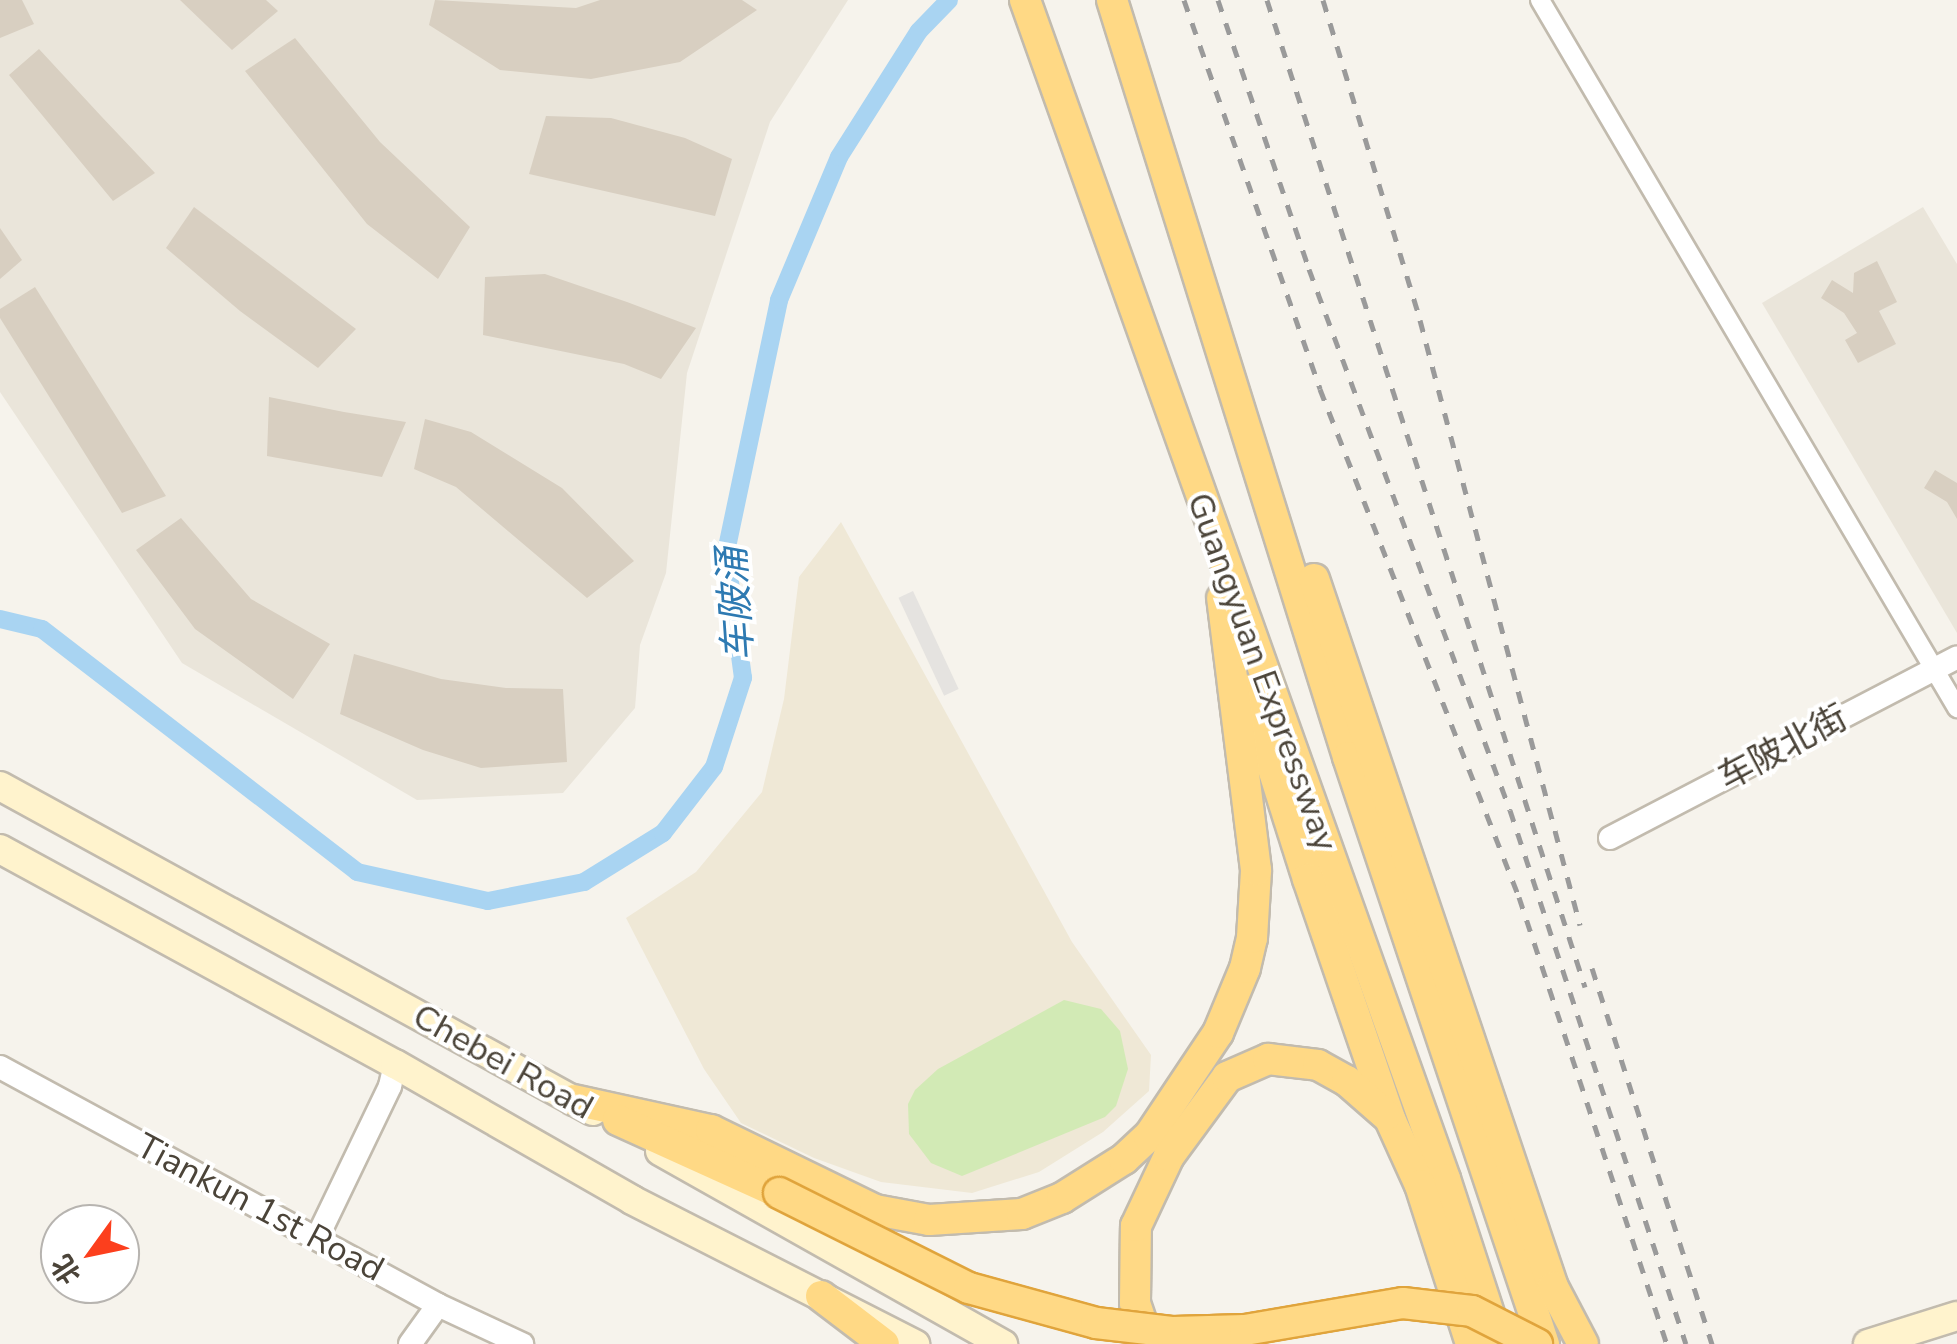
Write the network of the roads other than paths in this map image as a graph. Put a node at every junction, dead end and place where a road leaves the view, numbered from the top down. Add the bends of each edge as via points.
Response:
1 (1025, 0) edge
2 (1112, 0) edge
3 (1540, 0) edge
4 (1220, 338) junction
5 (1216, 546) junction
6 (1957, 656) edge
7 (1934, 669) junction
8 (1957, 708) edge
9 (0, 786) edge
10 (1610, 838) dead end
11 (0, 848) edge
12 (395, 1064) junction
13 (0, 1067) edge
14 (574, 1100) junction
15 (1390, 1118) junction
16 (1432, 1182) junction
17 (317, 1238) junction
18 (821, 1296) junction
19 (438, 1305) junction
20 (1957, 1316) edge
21 (410, 1344) edge
22 (522, 1344) edge
23 (884, 1344) edge
24 (915, 1344) edge
25 (1003, 1344) edge
26 (1149, 1344) edge
27 (1471, 1344) edge
28 (1499, 1344) edge
29 (1540, 1344) edge
30 (1583, 1344) edge
31 (1868, 1344) edge

1 - 5 highway, Guangyuan Expressway
2 - 4 highway, Guangyuan Expressway
3 - 7 street
4 - 29 highway, Guangyuan Expressway via 1348,757
4 - 30 highway via 1324,607 1553,1287
5 - 14 highway via 1256,870 1252,938 1218,1033 1158,1124 1124,1159 1022,1214 930,1220 875,1210 711,1130
5 - 15 highway via 1268,758
5 - 16 highway, Guangyuan Expressway
6 - 7 street, 车陂北街
7 - 8 street
7 - 10 street, 车陂北街
9 - 14 main road, Chebei Road
11 - 12 main road, Chebei Road
12 - 17 street
12 - 18 main road, Chebei Road via 632,1200
13 - 17 street, Tiankun 1st Road
14 - 25 main road, Chebei Road
14 - 29 highway, bridge via 969,1288 1096,1323 1173,1332 1244,1330 1403,1302 1472,1311
15 - 16 highway
15 - 26 highway via 1318,1065 1268,1059 1227,1077 1162,1167 1136,1226 1135,1303
16 - 27 highway
16 - 28 highway, Guangyuan Expressway
17 - 19 street, Tiankun 1st Road
18 - 23 highway
18 - 24 main road, Chebei Road
19 - 21 street
19 - 22 street, Tiankun 1st Road
20 - 31 main road

